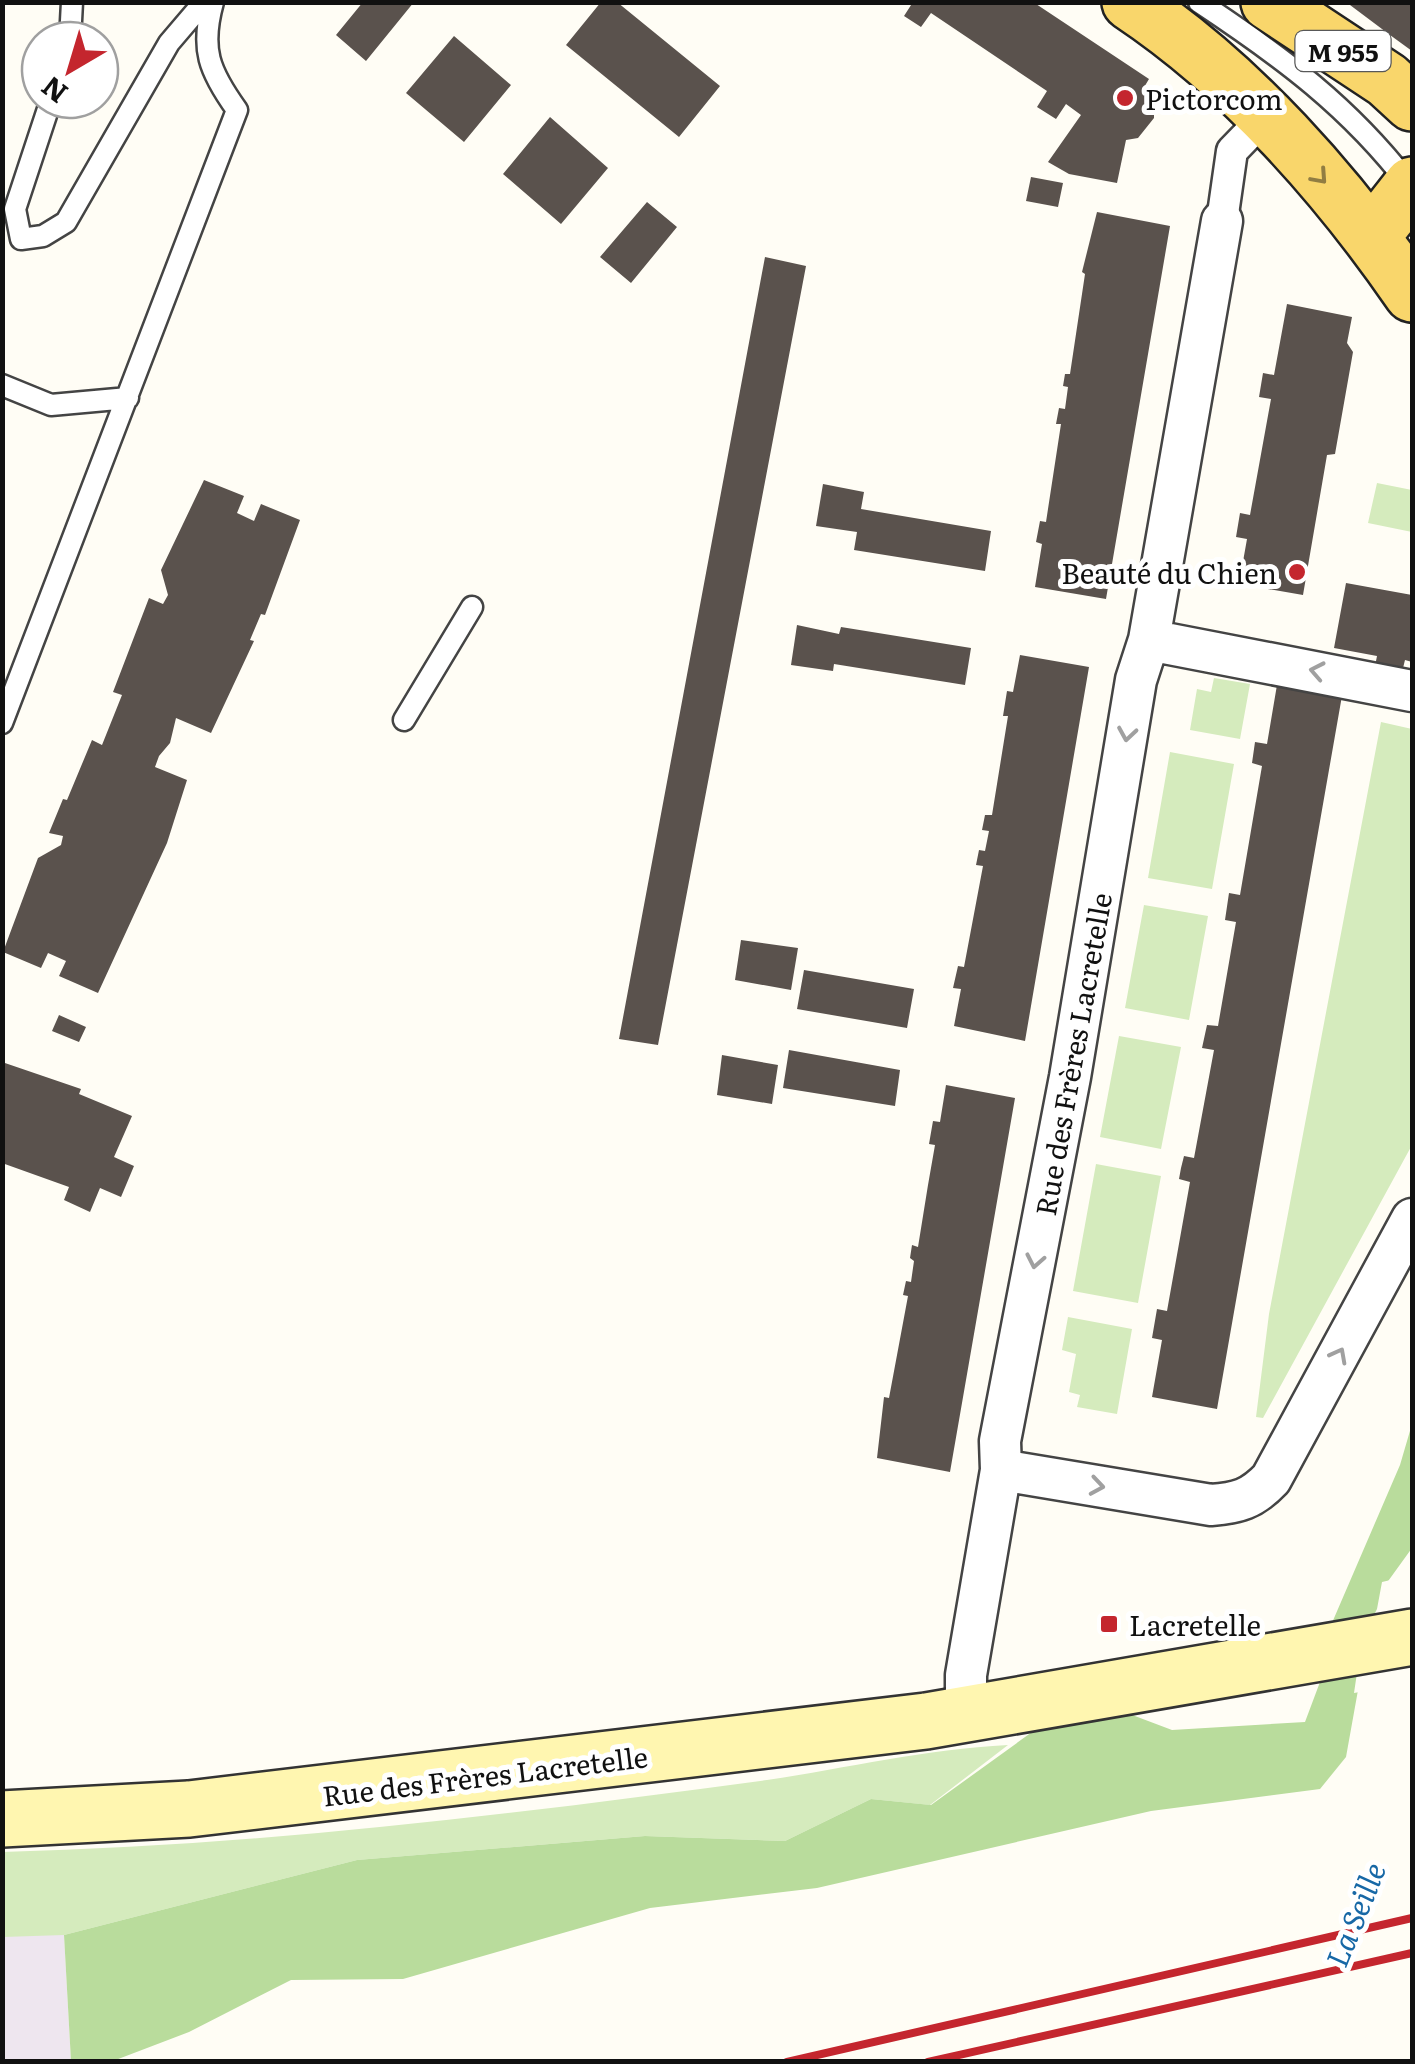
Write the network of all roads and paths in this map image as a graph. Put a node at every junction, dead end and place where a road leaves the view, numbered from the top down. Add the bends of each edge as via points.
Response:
1 (204, 2) edge
2 (213, 2) edge
3 (1130, 2) edge
4 (1199, 2) edge
5 (1269, 2) edge
6 (1412, 104) edge
7 (1264, 118) junction
8 (44, 120) edge
9 (1404, 204) edge
10 (1222, 221) joint
11 (1412, 294) edge
12 (2, 385) edge
13 (128, 398) junction
14 (472, 607) dead end
15 (1149, 640) junction
16 (1412, 691) edge
17 (404, 720) dead end
18 (2, 723) edge
19 (1412, 1219) edge
20 (1001, 1470) junction
21 (1412, 1637) edge
22 (966, 1716) junction
23 (2, 1819) edge

1 - 8 lane via 169,43 66,222 44,236 21,239 15,208
2 - 13 lane via 203,38 217,83 236,110
3 - 7 main road, M 955 via 1177,34
4 - 9 lane, M 955 via 1350,113
5 - 6 main road, M 955 via 1388,80
7 -> 9 main road, M 955
7 - 10 street, Rue des Frères Lacretelle via 1232,151
9 - 11 main road, M 955
10 - 15 street, Rue des Frères Lacretelle
12 - 13 lane via 52,405
13 - 18 lane
14 - 17 lane
16 -> 15 street
15 -> 20 street, Rue des Frères Lacretelle via 1136,680 1000,1441
20 -> 19 street via 1211,1505 1255,1495 1271,1479
20 - 22 street, Rue des Frères Lacretelle via 966,1676
21 - 22 main road, Rue des Frères Lacretelle
22 - 23 main road, Rue des Frères Lacretelle via 189,1809

